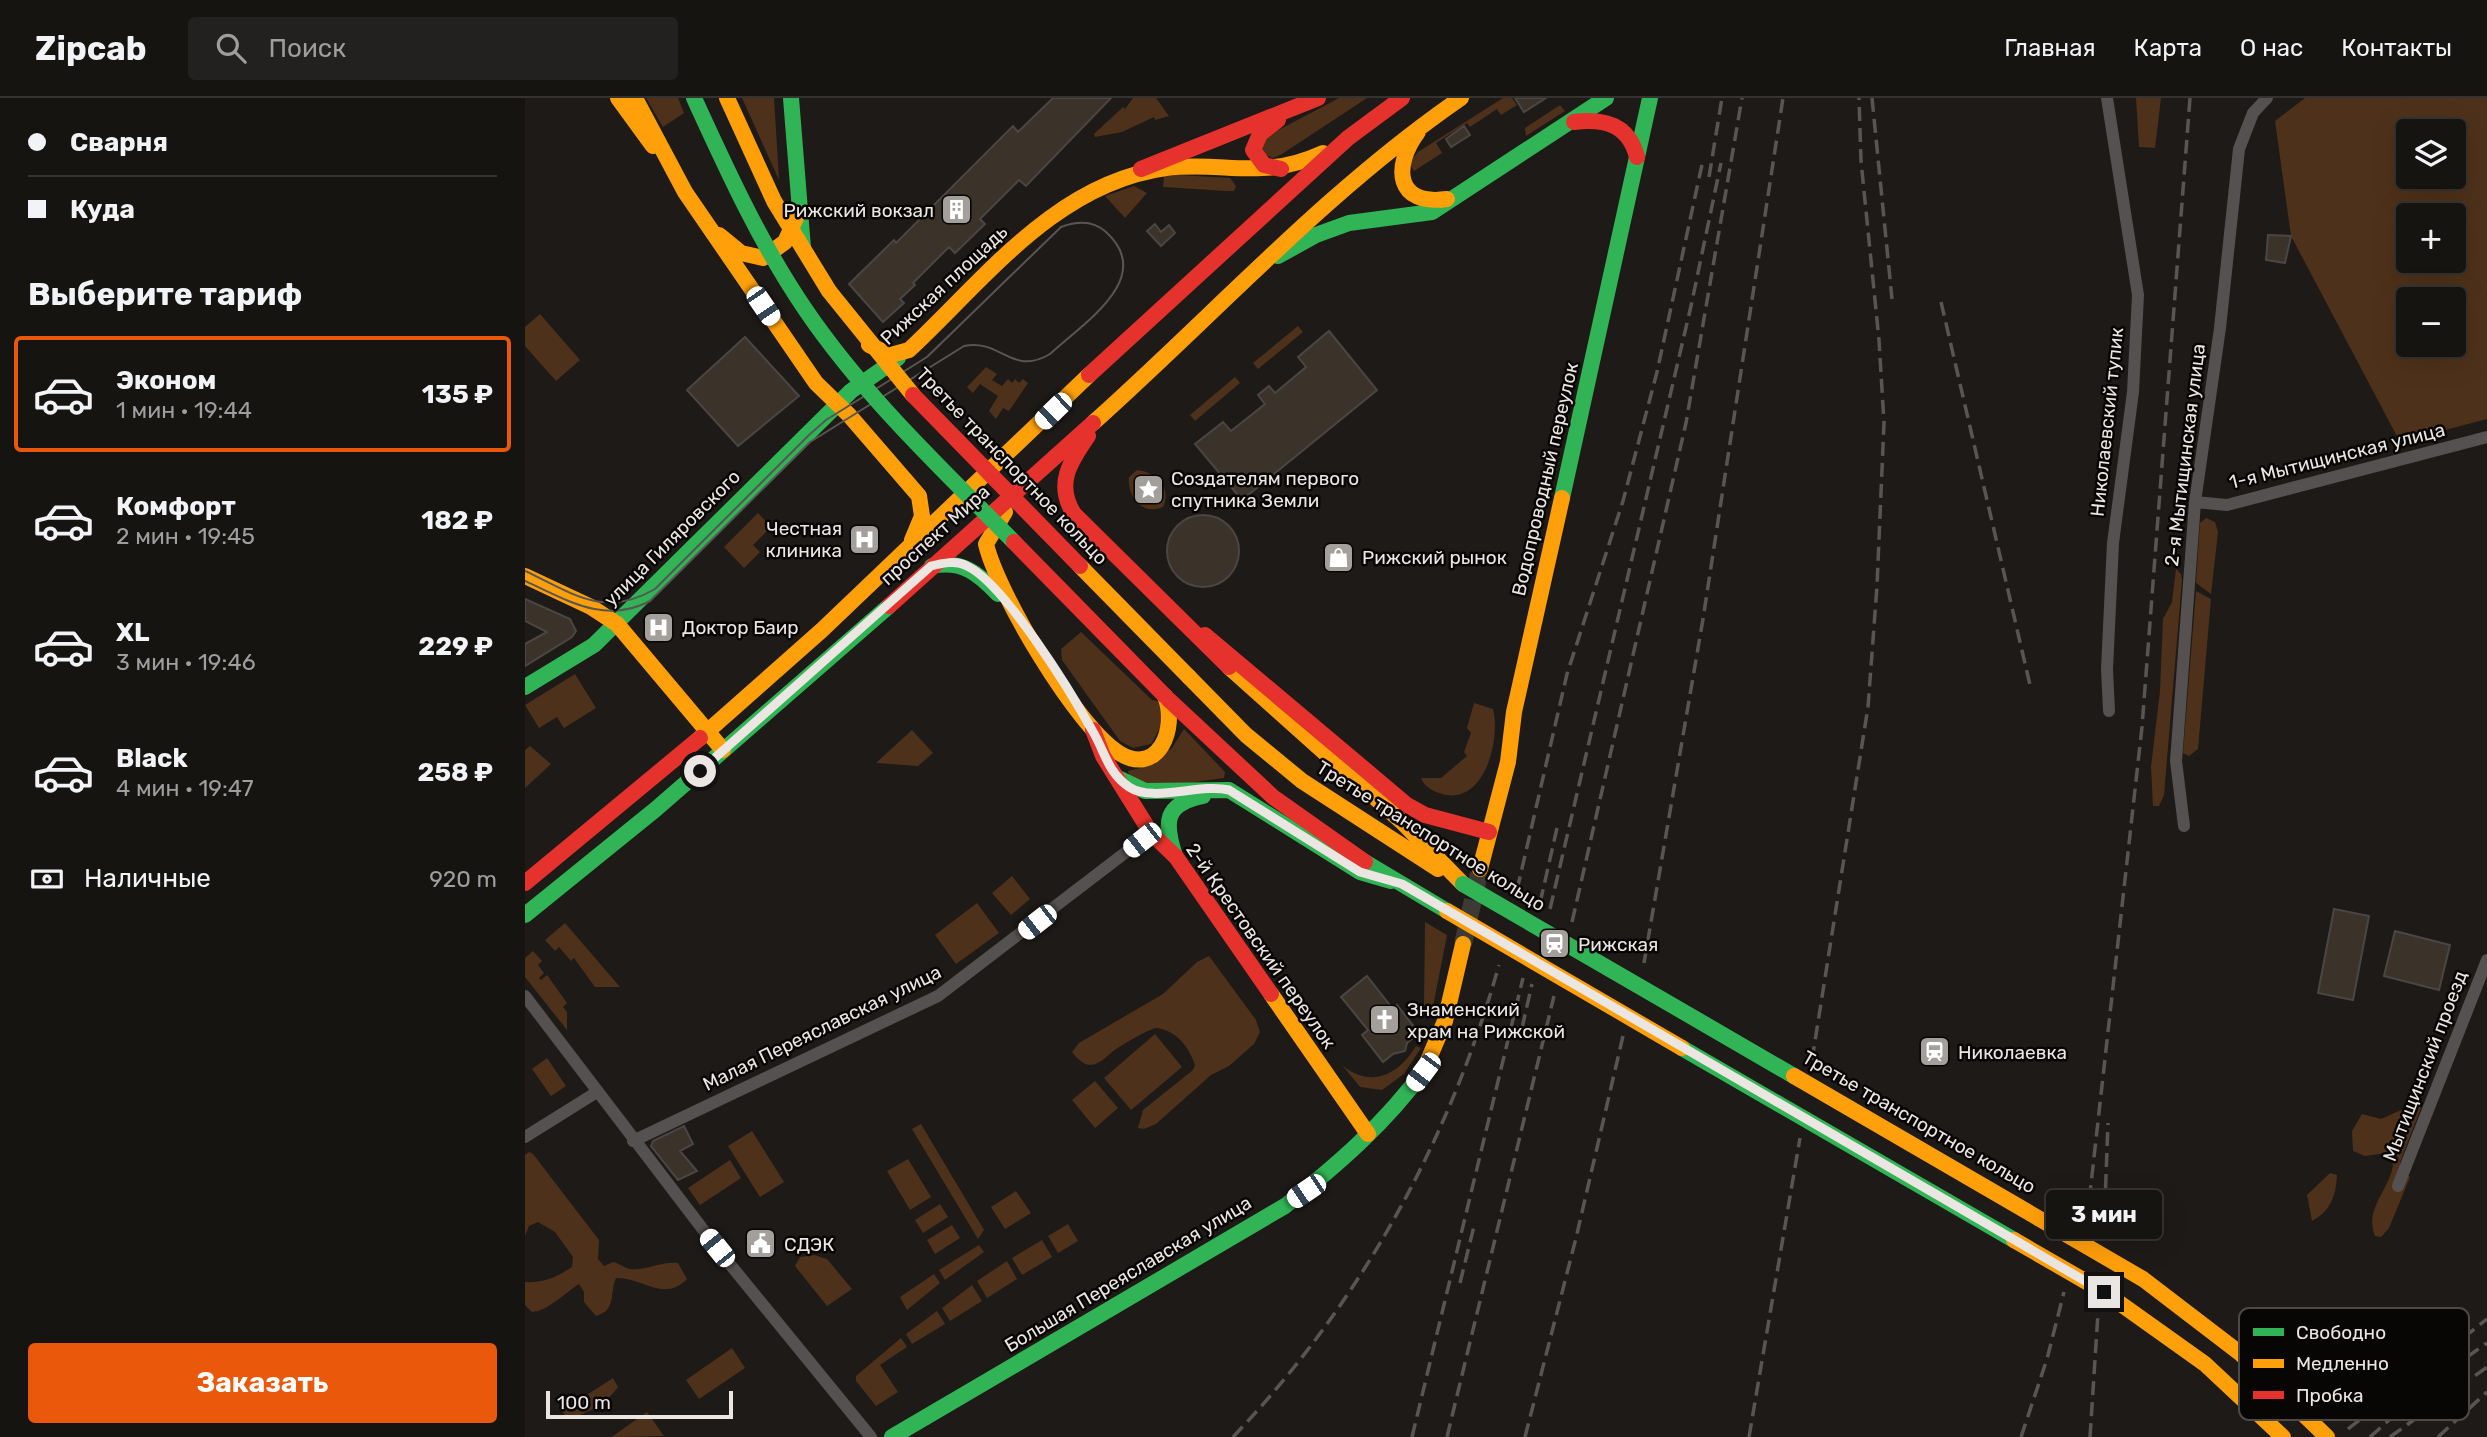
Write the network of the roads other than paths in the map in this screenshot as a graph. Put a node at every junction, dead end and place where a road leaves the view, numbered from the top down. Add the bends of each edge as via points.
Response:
1 (618, 98) edge
2 (635, 98) edge
3 (694, 98) edge
4 (727, 98) edge
5 (791, 98) edge
6 (1318, 98) edge
7 (1402, 98) edge
8 (1461, 98) edge
9 (1607, 98) edge
10 (1650, 98) edge
11 (2107, 98) edge
12 (2267, 98) edge
13 (1289, 111) junction
14 (1434, 116) junction
15 (1570, 122) junction
16 (1349, 138) junction
17 (1637, 161) junction
18 (1291, 167) junction
19 (1132, 173) junction
20 (1469, 190) junction
21 (685, 192) junction
22 (798, 210) junction
23 (708, 226) junction
24 (1263, 268) junction
25 (909, 349) junction
26 (837, 404) junction
27 (1100, 417) junction
28 (2487, 437) edge
29 (1020, 488) junction
30 (2195, 502) junction
31 (906, 551) junction
32 (931, 566) junction
33 (525, 576) edge
34 (1009, 605) junction
35 (1173, 613) junction
36 (617, 624) junction
37 (525, 687) edge
38 (1165, 695) junction
39 (2109, 711) dead end
40 (1086, 719) junction
41 (708, 731) junction
42 (723, 750) junction
43 (1112, 772) junction
44 (1269, 817) junction
45 (2184, 826) dead end
46 (1489, 832) junction
47 (1151, 833) junction
48 (1176, 858) junction
49 (1480, 869) tunnel mouth
50 (525, 883) edge
51 (1402, 884) junction
52 (1463, 884) junction
53 (525, 915) edge
54 (1463, 944) tunnel mouth
55 (2487, 960) edge
56 (525, 996) edge
57 (597, 1091) junction
58 (1368, 1134) junction
59 (525, 1137) edge
60 (633, 1141) junction
61 (2398, 1186) dead end
62 (2239, 1353) edge
63 (2239, 1396) edge
64 (2265, 1420) edge
65 (2309, 1420) edge
66 (871, 1437) edge
67 (892, 1437) edge
68 (2283, 1437) edge
69 (2327, 1437) edge

1 - 21 main road
2 - 21 main road
3 - 38 main road, bridge via 748,215 836,352 907,432
4 - 52 main road, Третье транспортное кольцо, bridge via 774,201 822,280 860,333 928,412 1246,735 1302,781
5 - 22 main road
6 - 13 main road
7 - 16 main road, проспект Мира
8 - 14 main road, проспект Мира
9 - 15 main road
10 - 17 main road, Водопроводный переулок
11 - 39 street, Николаевский тупик via 2138,295 2133,392 2113,543
12 - 30 street, 2-я Мытищинская улица via 2253,113 2239,149
13 - 18 main road via 1260,134 1253,150 1264,165
13 - 19 main road
14 - 20 main road via 1401,159 1405,184 1426,202 1434,203
14 - 24 main road, проспект Мира via 1372,164
15 - 17 main road via 1616,124 1630,137
15 - 20 main road
16 - 18 main road
16 - 31 main road, проспект Мира via 1143,324
17 - 46 main road, Водопроводный переулок
18 - 19 main road via 1264,172 1170,168
19 - 25 main road, Рижская площадь via 1090,189 1044,219
20 - 24 main road via 1432,212 1349,223 1316,235
21 - 23 main road
22 - 23 main road via 785,242 763,258 741,253
22 - 25 main road via 806,257 864,340 891,355
23 - 26 main road via 816,383
24 - 27 main road, проспект Мира
25 - 26 main road, Рижская площадь
26 - 31 main road via 919,496 922,516
26 - 36 main road, улица Гиляровского
27 - 29 main road, проспект Мира
27 - 35 main road via 1062,480 1065,499 1081,523
28 - 30 street, 1-я Мытищинская улица via 2227,505
29 - 32 main road, проспект Мира
29 - 34 main road, 2-й Крестовский переулок via 986,544
30 - 45 street, 2-я Мытищинская улица via 2176,761
31 - 41 main road, проспект Мира
32 - 34 main road, 2-й Крестовский переулок via 950,562 970,567
32 - 42 main road, проспект Мира
33 - 36 main road
34 - 40 main road, 2-й Крестовский переулок
35 - 46 main road via 1230,653 1407,805 1425,815
35 - 52 main road via 1260,698 1401,821
36 - 37 main road, улица Гиляровского via 594,645
36 - 41 main road
38 - 40 main road via 1173,711 1171,734 1159,749 1140,758 1115,751
38 - 51 main road via 1225,756 1284,806
40 - 43 main road, 2-й Крестовский переулок
41 - 42 main road
41 - 50 main road, проспект Мира
42 - 53 main road, проспект Мира
43 - 44 main road via 1140,792 1205,787 1229,790
43 - 47 main road, 2-й Крестовский переулок
44 - 48 main road via 1227,797 1185,800 1172,809 1167,820
44 - 51 main road via 1367,875
46 - 49 main road, Водопроводный переулок
47 - 48 main road, 2-й Крестовский переулок
47 - 60 street, Малая Переяславская улица via 932,1000
48 - 58 main road, 2-й Крестовский переулок
51 - 63 main road, bridge via 2104,1292 2205,1364
52 - 62 main road, Третье транспортное кольцо, bridge via 2121,1265
54 - 58 main road, Большая Переяславская улица via 1431,1058 1414,1085
55 - 61 street, Мытищинский проезд
56 - 57 street
57 - 59 street
57 - 60 street
58 - 67 main road, Большая Переяславская улица via 1285,1206
60 - 66 street
64 - 68 main road, bridge
65 - 69 main road, Третье транспортное кольцо, bridge

